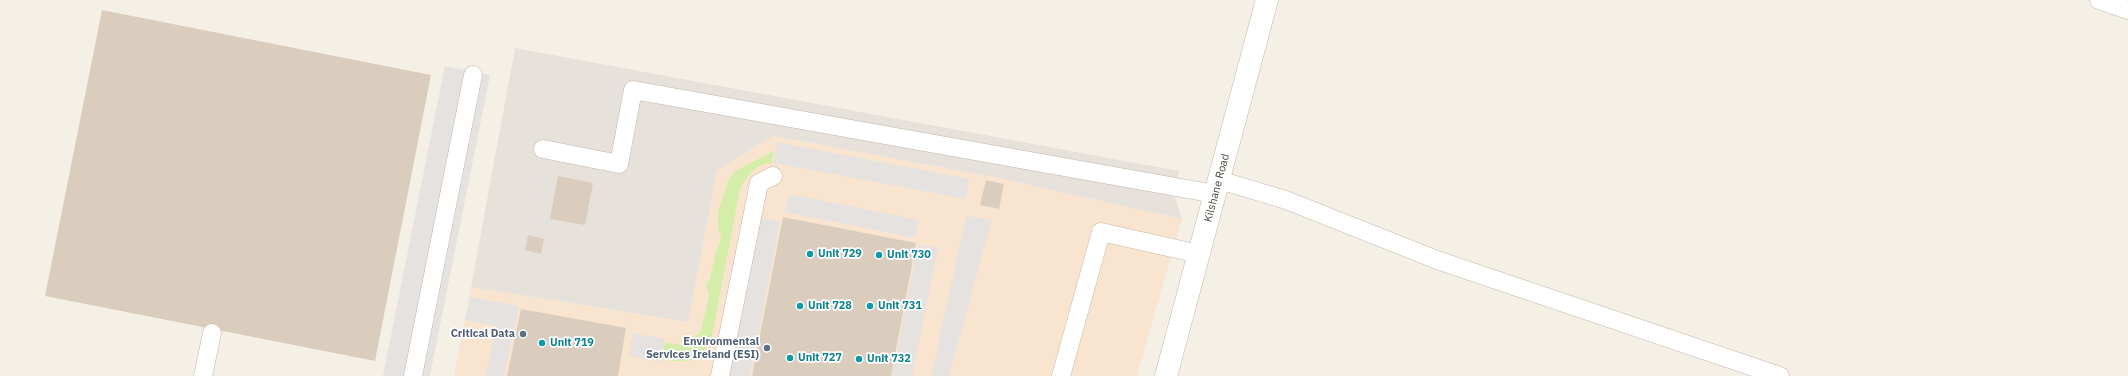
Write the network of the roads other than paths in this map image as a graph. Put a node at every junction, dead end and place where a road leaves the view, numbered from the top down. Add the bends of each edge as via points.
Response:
1 (1267, 0) edge
2 (2099, 0) edge
3 (2128, 10) edge
4 (473, 75) dead end
5 (543, 149) dead end
6 (773, 176) dead end
7 (1217, 187) junction
8 (1199, 254) junction
9 (212, 333) dead end
10 (203, 376) edge
11 (413, 376) edge
12 (720, 376) edge
13 (1061, 376) edge
14 (1166, 376) edge
15 (1780, 376) edge

1 - 7 street, Kilshane Road
2 - 3 lane
4 - 11 lane
5 - 7 lane via 619,164 633,90
6 - 12 lane via 759,183
7 - 8 street, Kilshane Road
7 - 15 lane via 1286,200 1437,260
8 - 13 lane via 1101,232
8 - 14 street, Kilshane Road
9 - 10 lane

